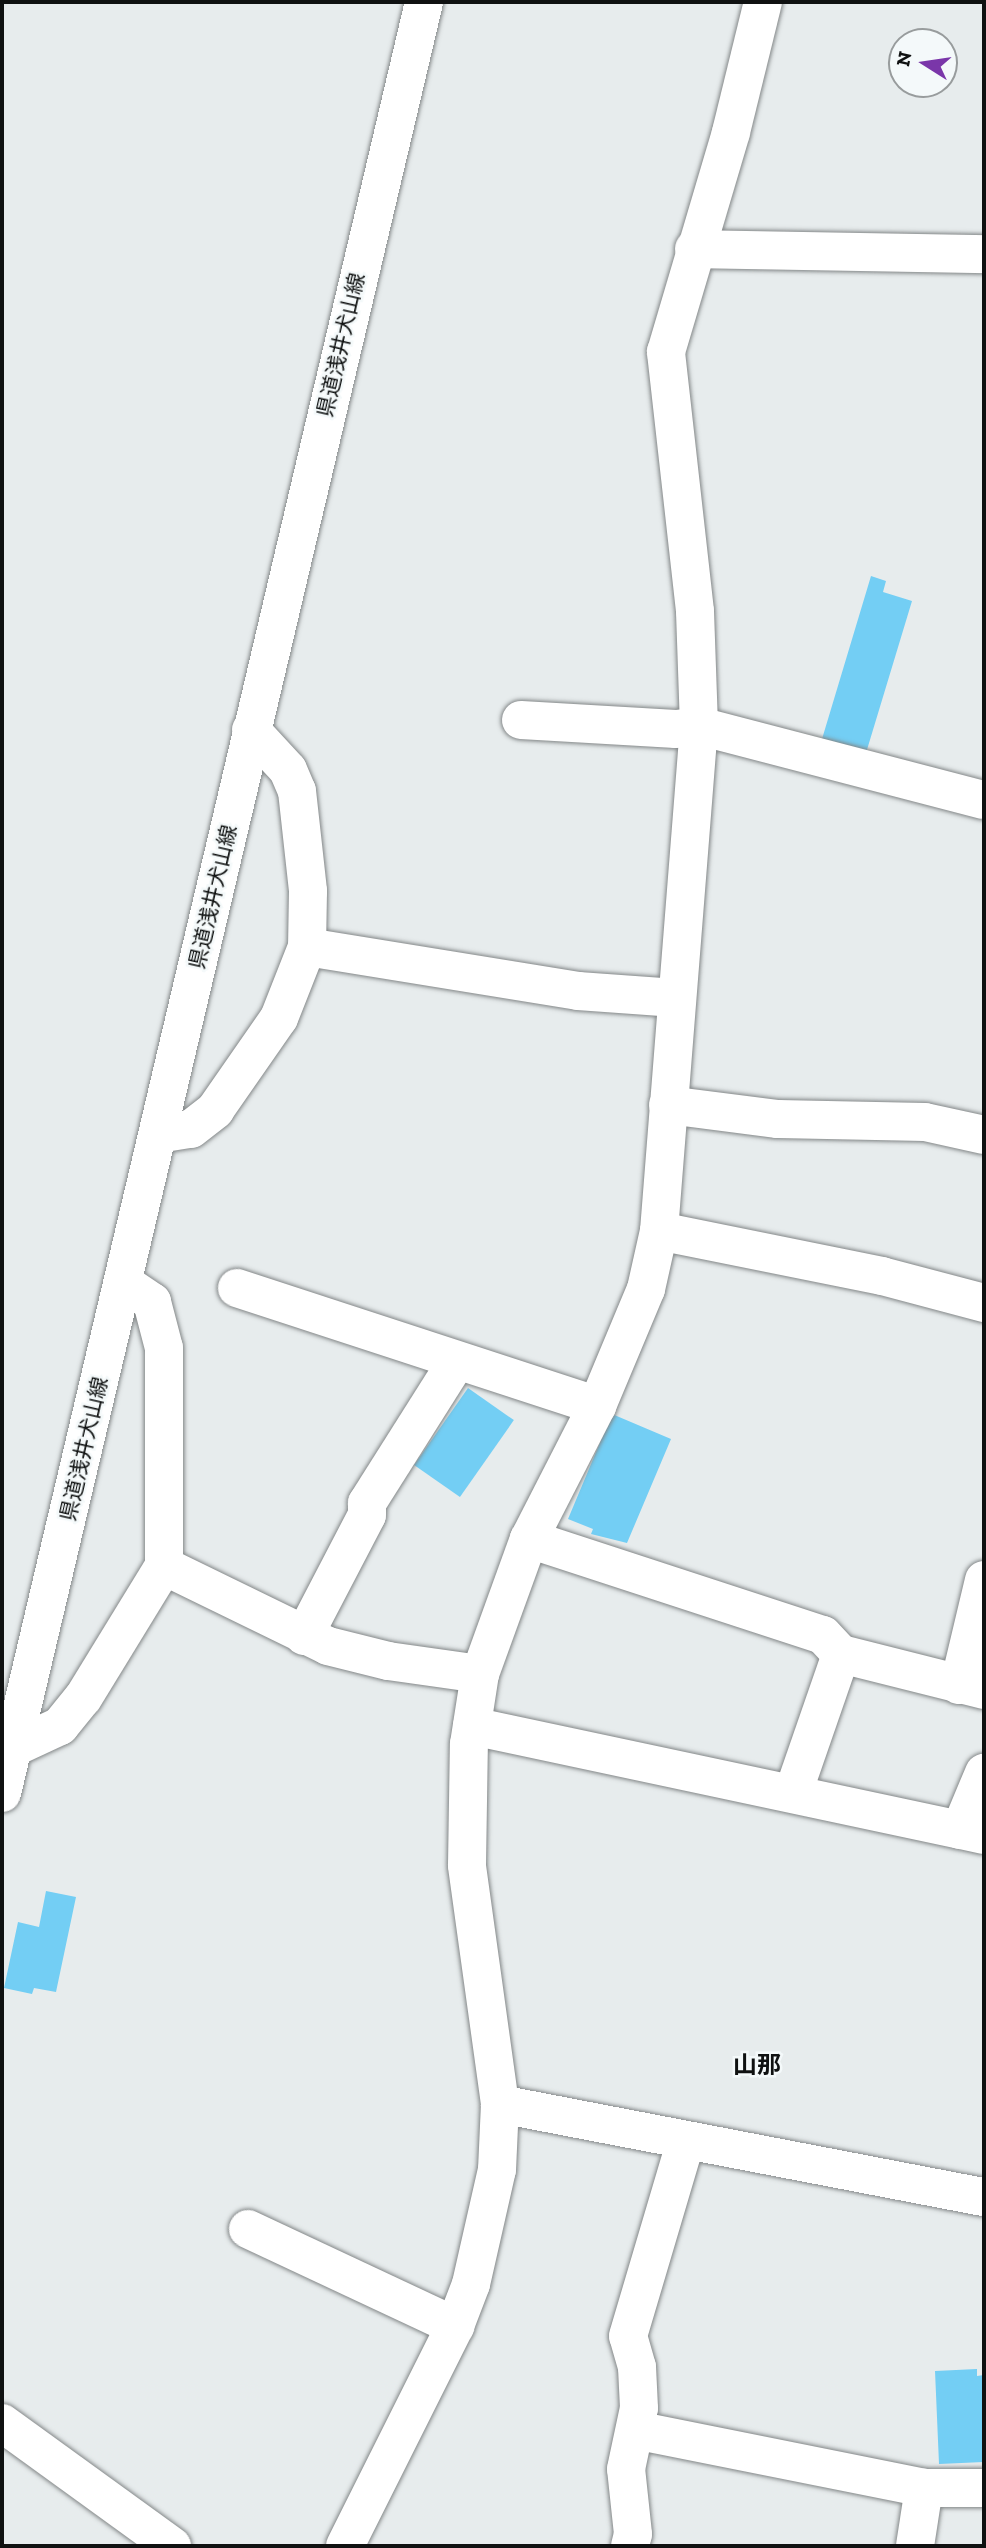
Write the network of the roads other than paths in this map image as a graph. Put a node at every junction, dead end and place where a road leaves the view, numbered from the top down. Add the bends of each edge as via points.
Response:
1 (424, 2) edge
2 (763, 2) edge
3 (694, 249) junction
4 (984, 254) edge
5 (521, 720) dead end
6 (699, 726) junction
7 (251, 730) junction
8 (984, 800) edge
9 (307, 947) junction
10 (676, 998) junction
11 (668, 1105) junction
12 (158, 1134) junction
13 (984, 1135) edge
14 (659, 1231) junction
15 (124, 1283) junction
16 (237, 1288) dead end
17 (984, 1303) edge
18 (456, 1362) junction
19 (597, 1406) junction
20 (529, 1539) junction
21 (164, 1566) junction
22 (984, 1580) edge
23 (304, 1636) junction
24 (841, 1654) junction
25 (480, 1674) junction
26 (972, 1687) edge
27 (472, 1726) junction
28 (8, 1749) edge
29 (984, 1773) edge
30 (2, 1793) edge
31 (793, 1793) junction
32 (972, 1833) edge
33 (500, 2104) junction
34 (685, 2143) junction
35 (984, 2197) edge
36 (248, 2229) dead end
37 (455, 2326) junction
38 (2, 2423) edge
39 (635, 2430) junction
40 (924, 2488) junction
41 (984, 2488) edge
42 (172, 2546) edge
43 (345, 2546) edge
44 (630, 2546) edge
45 (915, 2546) edge

1 - 7 street, 県道浅井犬山線
2 - 3 street via 731,132
3 - 4 street
3 - 6 street via 666,352 695,611
5 - 6 street via 676,729
6 - 8 street
6 - 10 street
7 - 9 street via 288,770 297,791 308,891
7 - 12 street, 県道浅井犬山線
9 - 10 street via 578,991
9 - 12 street via 295,988 279,1018 215,1110 191,1129
10 - 11 street
11 - 13 street via 778,1119 925,1122
11 - 14 street
12 - 15 street, 県道浅井犬山線
14 - 17 street via 882,1276
14 - 19 street via 646,1289
15 - 21 street via 152,1303 164,1348
15 - 28 street, 県道浅井犬山線
16 - 18 street
18 - 19 street
18 - 23 street via 366,1503 367,1515
19 - 20 street
20 - 24 street via 823,1635
20 - 25 street
21 - 23 street
21 - 28 street via 83,1698 60,1726
22 - 26 street
23 - 25 street via 388,1661
24 - 26 street
24 - 31 street
25 - 27 street
27 - 31 street
27 - 33 street via 467,1865
28 - 30 street, 県道浅井犬山線
29 - 32 street
31 - 32 street
33 - 34 street
33 - 37 street via 497,2170 471,2284
34 - 35 street
34 - 39 street via 628,2336 636,2367
36 - 37 street
37 - 43 street
38 - 42 street
39 - 40 street
39 - 44 street via 626,2469 633,2534
40 - 41 street
40 - 45 street

